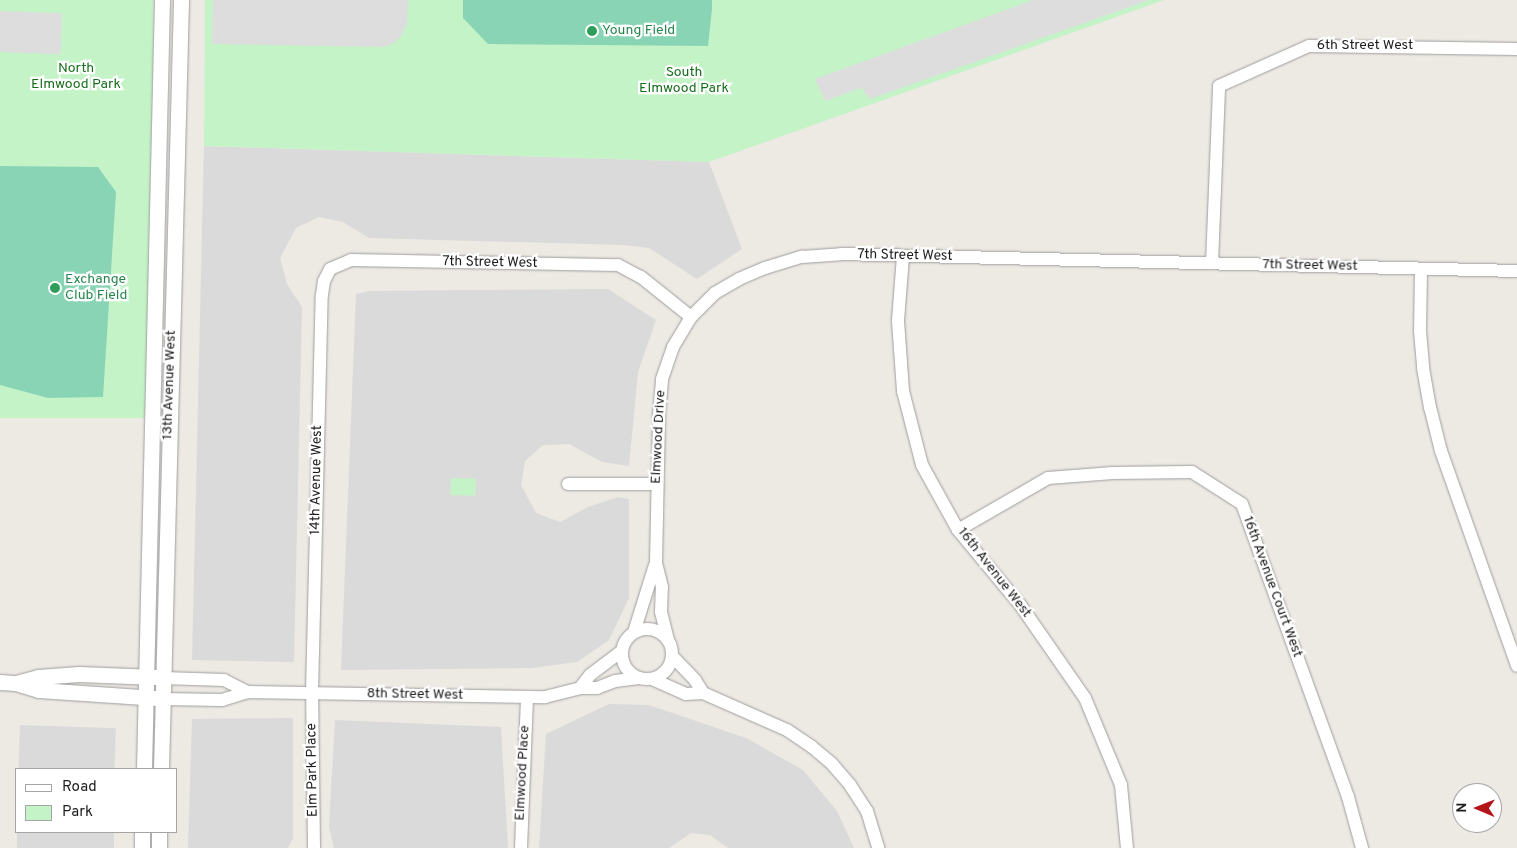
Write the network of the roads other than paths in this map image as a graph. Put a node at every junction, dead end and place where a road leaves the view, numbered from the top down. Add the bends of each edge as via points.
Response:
1 (162, 0) edge
2 (181, 0) edge
3 (1517, 49) edge
4 (903, 256) junction
5 (1212, 263) junction
6 (1421, 268) junction
7 (330, 270) joint
8 (1517, 271) edge
9 (691, 317) junction
10 (568, 484) dead end
11 (657, 484) junction
12 (958, 530) junction
13 (656, 563) junction
14 (634, 632) junction
15 (668, 640) junction
16 (622, 652) junction
17 (672, 656) junction
18 (1517, 666) edge
19 (146, 676) junction
20 (163, 678) junction
21 (645, 679) junction
22 (0, 682) edge
23 (16, 683) junction
24 (580, 688) junction
25 (248, 692) junction
26 (312, 692) junction
27 (703, 693) junction
28 (145, 698) junction
29 (527, 698) junction
30 (162, 699) junction
31 (144, 768) edge
32 (160, 768) edge
33 (142, 833) edge
34 (159, 833) edge
35 (142, 848) edge
36 (159, 848) edge
37 (314, 848) edge
38 (521, 848) edge
39 (878, 848) edge
40 (1127, 848) edge
41 (1362, 848) edge

1 - 19 street, 13th Avenue West
2 - 20 street, 13th Avenue West
3 - 5 street, 6th Street West via 1309,46 1219,86
4 - 5 street, 7th Street West
4 - 9 street, 7th Street West via 841,254 802,257 765,268 715,293
4 - 12 street, 16th Avenue West via 898,321 902,391 922,465
5 - 6 street, 7th Street West
6 - 8 street, 7th Street West
6 - 18 street via 1422,368 1430,407 1441,451
7 - 9 street, 7th Street West via 351,260 618,265 642,276
7 - 26 street, 14th Avenue West via 322,295
9 - 11 street, Elmwood Drive via 673,347 662,379
10 - 11 street
11 - 13 street, Elmwood Drive
12 - 40 street, 16th Avenue West via 1021,606 1085,698 1121,785
12 - 41 street, 16th Avenue Court West via 1048,478 1192,472 1242,504 1348,797
13 - 14 street, Elmwood Drive
13 - 15 street, Elmwood Drive via 662,587 661,612
14 - 15 street via 649,628
14 - 16 street via 628,637
15 - 17 street
16 - 21 street via 626,668
16 - 24 street via 590,675
17 - 21 street via 666,671
17 - 27 street
19 - 20 street, 8th Street West
19 - 23 street, 8th Street West via 38,677
19 - 28 street, 13th Avenue West
20 - 25 street, 8th Street West via 224,680
20 - 30 street, 13th Avenue West
21 - 24 street, 8th Street West
21 - 27 street via 686,694
22 - 23 street, 8th Street West
23 - 28 street, 8th Street West via 39,690
24 - 29 street, 8th Street West
25 - 26 street, 8th Street West
25 - 30 street, 8th Street West via 222,700
26 - 29 street, 8th Street West
26 - 37 street, Elm Park Place
27 - 39 street via 788,730 832,764 867,811
28 - 30 street, 8th Street West
28 - 31 street, 13th Avenue West
29 - 38 street, Elmwood Place
30 - 32 street, 13th Avenue West
33 - 35 street
34 - 36 street

